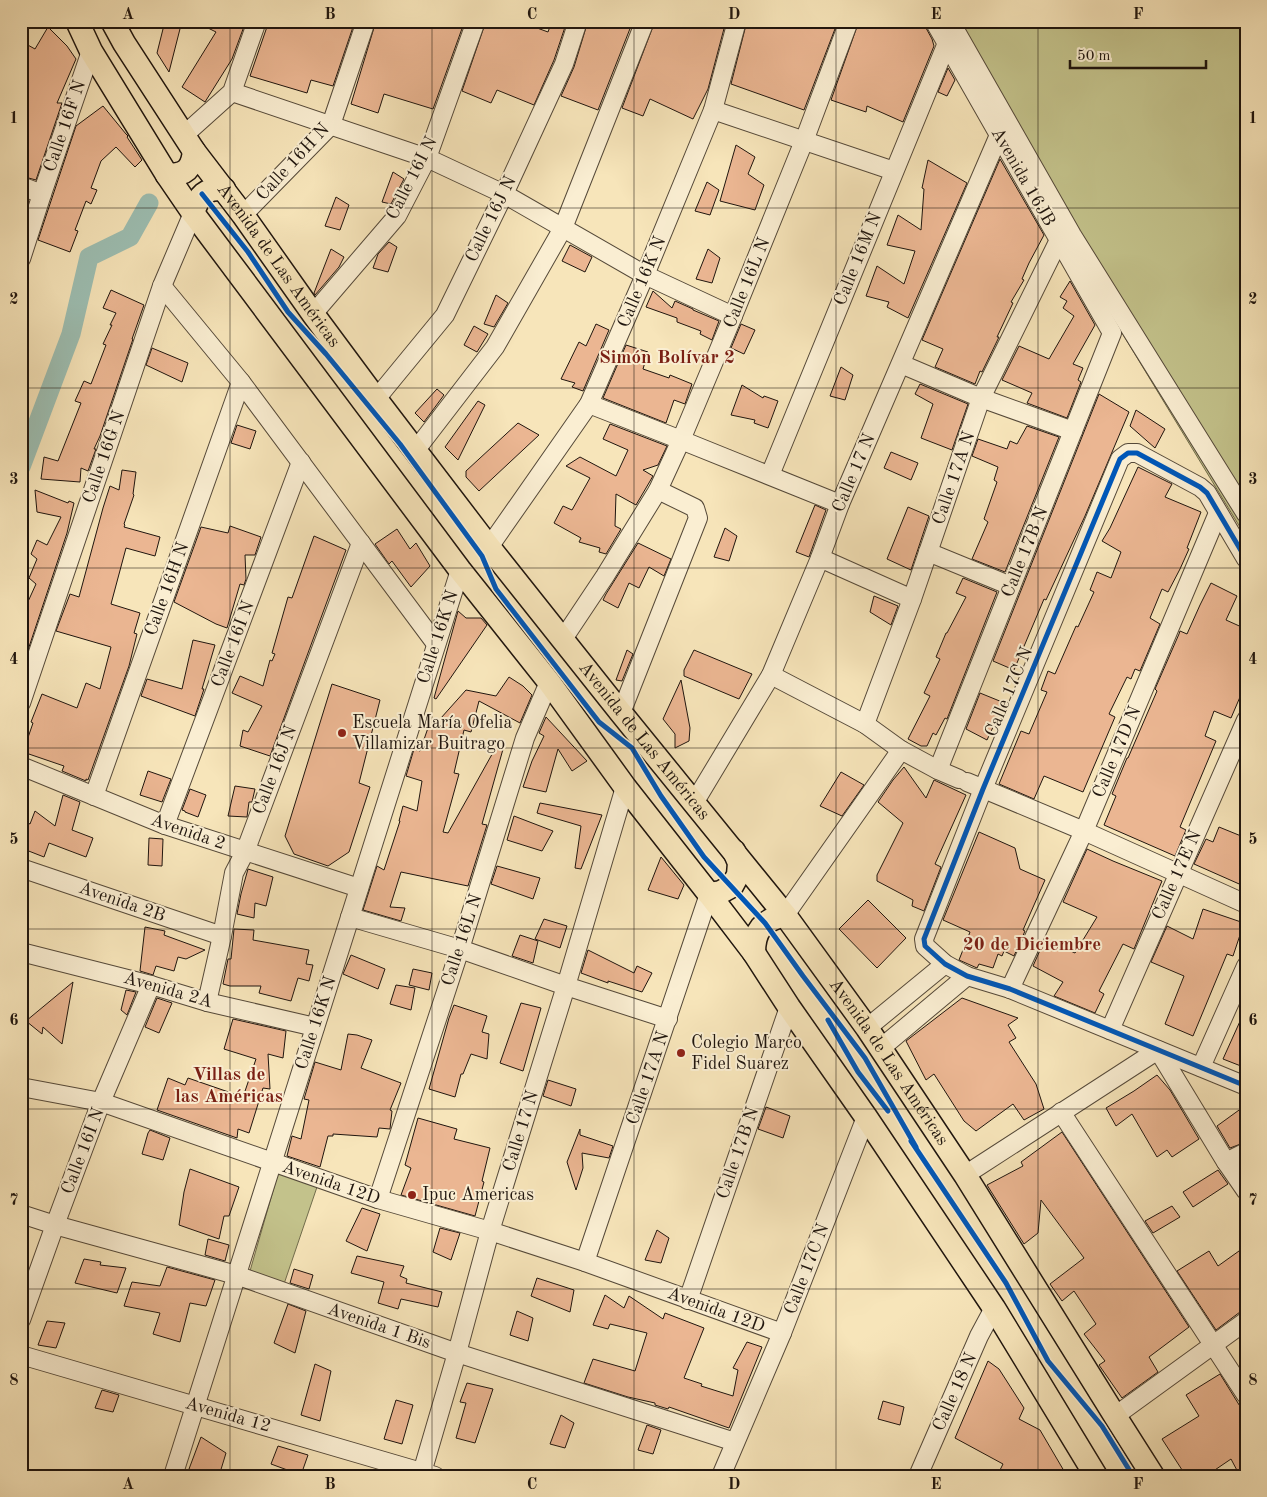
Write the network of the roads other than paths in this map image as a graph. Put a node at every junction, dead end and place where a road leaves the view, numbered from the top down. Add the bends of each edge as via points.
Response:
1 (112, 21) edge
2 (258, 21) edge
3 (366, 21) edge
4 (476, 21) edge
5 (578, 21) edge
6 (645, 21) edge
7 (737, 21) edge
8 (850, 21) edge
9 (934, 21) edge
10 (950, 21) edge
11 (74, 23) edge
12 (947, 43) junction
13 (91, 51) junction
14 (232, 92) junction
15 (713, 110) junction
16 (331, 125) junction
17 (999, 136) junction
18 (804, 141) junction
19 (189, 143) junction
20 (427, 158) junction
21 (894, 171) junction
22 (167, 175) junction
23 (21, 186) edge
24 (224, 189) junction
25 (42, 194) junction
26 (504, 194) junction
27 (193, 213) junction
28 (244, 214) junction
29 (563, 228) junction
30 (1059, 240) junction
31 (21, 260) edge
32 (645, 275) junction
33 (162, 286) junction
34 (313, 314) junction
35 (733, 316) junction
36 (1112, 333) joint
37 (901, 364) junction
38 (241, 382) junction
39 (981, 398) junction
40 (376, 399) junction
41 (589, 404) junction
42 (1073, 432) junction
43 (681, 440) junction
44 (415, 451) junction
45 (301, 462) junction
46 (770, 475) junction
47 (658, 490) junction
48 (840, 504) junction
49 (1218, 513) junction
50 (1246, 514) edge
51 (361, 543) junction
52 (489, 547) junction
53 (928, 552) junction
54 (820, 558) junction
55 (1246, 560) edge
56 (460, 570) junction
57 (1011, 586) junction
58 (912, 599) junction
59 (563, 638) junction
60 (436, 644) junction
61 (771, 676) junction
62 (549, 682) junction
63 (21, 703) edge
64 (621, 713) junction
65 (1246, 720) edge
66 (865, 724) junction
67 (901, 750) junction
68 (21, 766) edge
69 (938, 770) junction
70 (970, 783) junction
71 (624, 787) junction
72 (94, 796) junction
73 (694, 803) junction
74 (165, 825) junction
75 (1084, 830) junction
76 (734, 851) junction
77 (245, 852) junction
78 (21, 868) edge
79 (1177, 874) junction
80 (359, 888) junction
81 (709, 894) junction
82 (1246, 904) edge
83 (785, 914) junction
84 (350, 917) junction
85 (222, 936) junction
86 (460, 949) junction
87 (21, 952) edge
88 (754, 953) junction
89 (945, 964) junction
90 (1246, 966) edge
91 (967, 976) junction
92 (151, 985) junction
93 (566, 986) junction
94 (1010, 989) junction
95 (206, 1002) junction
96 (789, 1007) junction
97 (668, 1019) junction
98 (315, 1027) junction
99 (867, 1028) junction
100 (1110, 1030) junction
101 (881, 1048) junction
102 (1158, 1050) junction
103 (1201, 1068) junction
104 (1246, 1086) edge
105 (21, 1087) edge
106 (101, 1102) junction
107 (1060, 1112) junction
108 (866, 1117) junction
109 (1246, 1152) edge
110 (1226, 1162) junction
111 (272, 1163) junction
112 (965, 1175) junction
113 (1246, 1191) edge
114 (378, 1199) junction
115 (21, 1214) edge
116 (55, 1225) junction
117 (490, 1231) junction
118 (585, 1262) junction
119 (236, 1275) junction
120 (688, 1300) junction
121 (994, 1308) junction
122 (21, 1320) edge
123 (1246, 1321) edge
124 (782, 1333) junction
125 (1213, 1344) junction
126 (457, 1353) junction
127 (21, 1356) edge
128 (1246, 1395) edge
129 (195, 1406) junction
130 (1115, 1416) junction
131 (736, 1442) junction
132 (426, 1474) edge
133 (173, 1476) edge
134 (720, 1476) edge
135 (918, 1476) edge
136 (1096, 1476) edge
137 (1153, 1476) edge

1 - 19 main road, Avenida de Las Américas
2 - 14 street
3 - 16 street, Calle 16H N
4 - 20 street, Calle 16I N
5 - 26 street, Calle 16J N via 564,64
6 - 29 street
7 - 15 street, Calle 16K N
8 - 18 street, Calle 16L N
9 - 12 street, Avenida 16JB
10 - 50 street via 1072,235
11 - 13 main road, Avenida de Las Américas
12 - 17 street, Avenida 16JB
12 - 21 street, Calle 16M N
13 - 22 main road, Avenida de Las Américas
13 - 25 street, Calle 16F N
14 - 16 street
14 - 19 street
15 - 18 street
15 - 32 street, Calle 16K N
16 - 20 street
16 - 28 street, Calle 16H N
17 - 30 street, Avenida 16JB
17 - 37 street, Calle 17 N
18 - 21 street
18 - 35 street, Calle 16L N
19 - 22 main road via 193,161 187,170 178,175
19 - 24 main road, Avenida de Las Américas
20 - 26 street
20 - 34 street, Calle 16I N via 396,216
21 - 46 street, Calle 16M N
22 - 27 main road, Avenida de Las Américas
23 - 25 street
24 - 27 main road via 212,188 202,194
24 - 28 main road, Avenida de Las Américas
25 - 31 street, Calle 16F N
26 - 29 street
26 - 40 street, Calle 16J N via 445,315
27 - 33 street, Calle 16G N
27 - 56 main road, Avenida de Las Américas
28 - 34 main road, Avenida de Las Américas
29 - 32 street
29 - 44 street via 495,347
30 - 36 street, Avenida 16JB
30 - 39 street, Calle 17A N
32 - 35 street
32 - 41 street, Calle 16K N
33 - 38 street
33 - 63 street, Calle 16G N
34 - 40 main road, Avenida de Las Américas
35 - 43 street, Calle 16L N
36 - 42 street, Calle 17B N
37 - 39 street
37 - 48 street, Calle 17 N
38 - 45 street
38 - 72 street, Calle 16H N
39 - 42 street
39 - 53 street, Calle 17A N
40 - 44 main road, Avenida de Las Américas
41 - 43 street
41 - 52 street, Calle 16K N
42 - 57 street, Calle 17B N
43 - 46 street
43 - 47 street, Calle 16L N
44 - 52 main road, Avenida de Las Américas
45 - 51 street
45 - 74 street, Calle 16I N
46 - 48 street
47 - 59 street, Calle 16L N
47 - 64 street via 695,508 698,518
48 - 54 street, Calle 17 N
49 - 55 street
49 - 70 street, Calle 17C N via 1200,486 1136,453 1128,453 1120,459
49 - 75 street, Calle 17D N
51 - 60 street
51 - 77 street, Calle 16J N
52 - 59 main road, Avenida de Las Américas
53 - 57 street
53 - 58 street, Calle 17A N
54 - 58 street
54 - 61 street, Calle 17 N
56 - 60 street, Calle 16K N
56 - 62 main road, Avenida de Las Américas
57 - 69 street, Calle 17B N
58 - 66 street, Calle 17A N
59 - 64 main road, Avenida de Las Américas
60 - 80 street, Calle 16K N
61 - 66 street
61 - 73 street, Calle 17 N
62 - 71 main road, Avenida de Las Américas
62 - 86 street, Calle 16L N via 525,738
64 - 73 main road, Avenida de Las Américas
65 - 79 street, Calle 17E N
66 - 67 street
67 - 69 street
67 - 83 street
68 - 72 street, Avenida 2
69 - 70 street
70 - 75 street
70 - 89 street, Calle 17C N via 924,939 926,946
71 - 81 main road, Avenida de Las Américas
71 - 93 street, Calle 17 N
72 - 74 street, Avenida 2
73 - 76 main road, Avenida de Las Américas
74 - 77 street, Avenida 2
75 - 79 street
75 - 94 street, Calle 17D N
76 - 81 main road via 739,863 738,875 732,886
76 - 83 main road, Avenida de Las Américas
77 - 80 street, Avenida 2
77 - 85 street, Calle 16J N via 234,873
78 - 85 street, Avenida 2B
79 - 82 street
79 - 100 street, Calle 17E N
80 - 84 street, Calle 16K N
81 - 88 main road, Avenida de Las Américas
81 - 97 street, Calle 17A N
83 - 88 main road via 765,923 754,942
83 - 99 main road, Avenida de Las Américas
84 - 86 street
84 - 98 street, Calle 16K N
85 - 95 street, Calle 16J N
86 - 93 street
86 - 114 street, Calle 16L N
87 - 92 street, Avenida 2A
88 - 96 main road, Avenida de Las Américas
89 - 91 street
89 - 99 street
90 - 103 street
91 - 94 street
91 - 101 street
92 - 95 street, Avenida 2A
92 - 106 street, Calle 16I N
93 - 97 street
93 - 117 street, Calle 17 N
94 - 100 street
95 - 98 street, Avenida 2A
96 - 108 main road, Avenida de Las Américas
96 - 120 street, Calle 17B N
97 - 118 street, Calle 17A N
98 - 111 street, Calle 16K N
99 - 101 main road, Avenida de Las Américas
100 - 102 street
101 - 112 main road, Avenida de Las Américas
102 - 103 street
102 - 107 street
102 - 110 street
103 - 104 street
105 - 106 street, Avenida 12D
106 - 111 street, Avenida 12D
106 - 116 street, Calle 16I N
107 - 112 street
107 - 125 street
108 - 121 main road, Avenida de Las Américas
108 - 124 street, Calle 17C N
109 - 110 street
110 - 113 street
111 - 114 street, Avenida 12D
111 - 119 street, Calle 16K N
112 - 130 main road, Avenida de Las Américas
114 - 117 street, Avenida 12D
115 - 116 street, Avenida 1 Bis
116 - 119 street, Avenida 1 Bis
116 - 122 street, Calle 16I N
117 - 118 street, Avenida 12D
117 - 126 street, Calle 17 N
118 - 120 street, Avenida 12D
119 - 126 street, Avenida 1 Bis
119 - 129 street, Calle 16K N
120 - 124 street, Avenida 12D
121 - 135 street, Calle 18 N
121 - 136 main road, Avenida de Las Américas
123 - 125 street
124 - 131 street, Calle 17C N
125 - 128 street
125 - 130 street
126 - 131 street, Avenida 1 Bis
126 - 132 street, Calle 17 N
127 - 129 street, Avenida 12
129 - 132 street, Avenida 12
129 - 133 street, Calle 16K N
130 - 137 main road, Avenida de Las Américas
131 - 134 street, Calle 17C N

